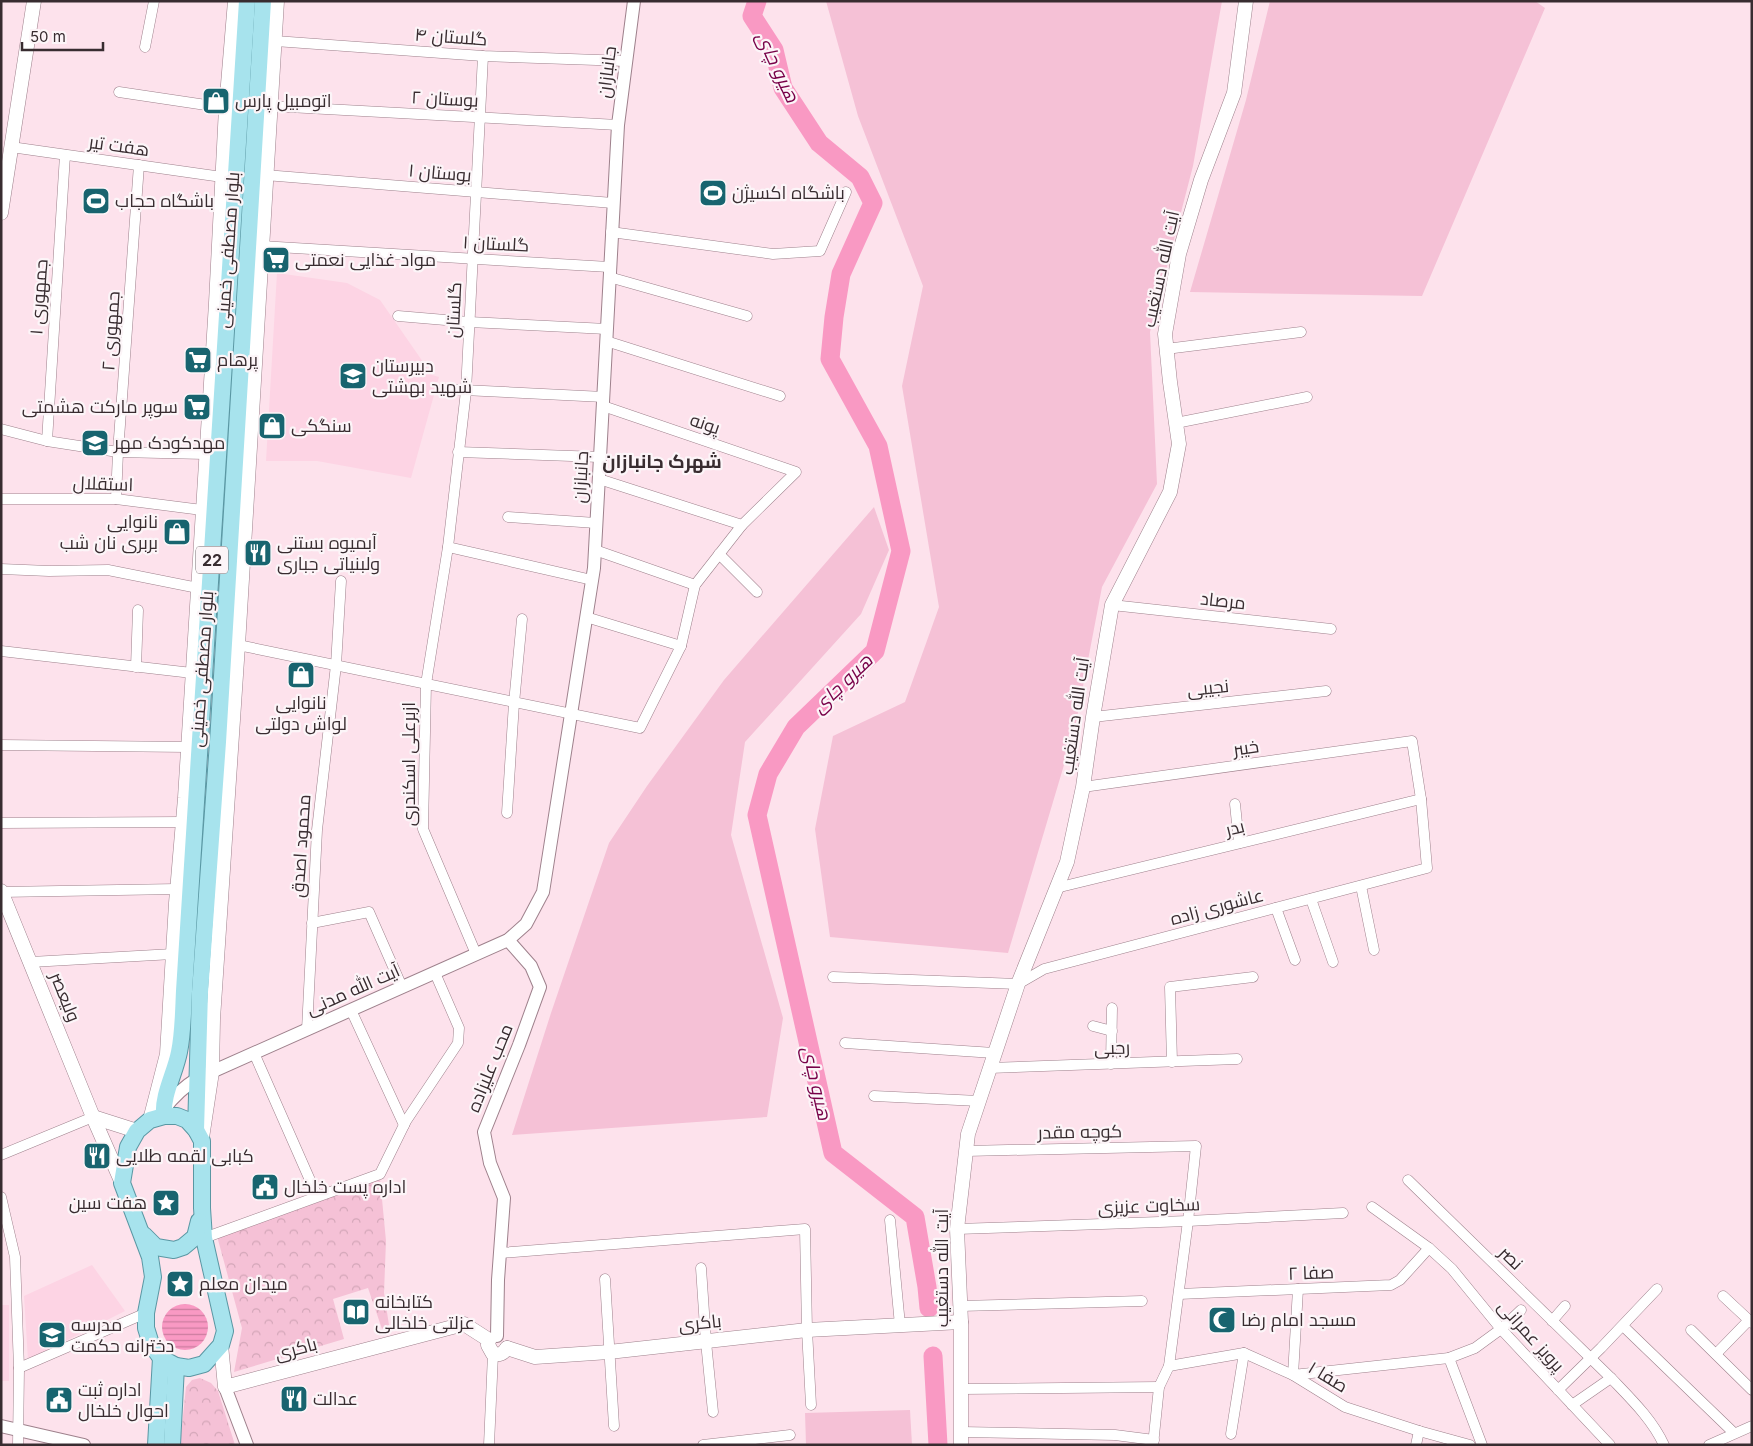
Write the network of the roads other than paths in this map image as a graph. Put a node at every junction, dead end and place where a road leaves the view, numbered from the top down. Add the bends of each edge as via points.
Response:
1 (34, 1) edge
2 (154, 1) edge
3 (235, 1) edge
4 (247, 1) edge
5 (263, 1) edge
6 (277, 1) edge
7 (634, 1) edge
8 (1246, 1) edge
9 (274, 42) junction
10 (145, 47) dead end
11 (483, 56) junction
12 (626, 61) junction
13 (119, 92) dead end
14 (270, 106) junction
15 (226, 108) junction
16 (480, 117) junction
17 (618, 125) junction
18 (11, 147) junction
19 (65, 154) junction
20 (139, 165) junction
21 (4, 168) edge
22 (265, 175) junction
23 (222, 176) junction
24 (476, 192) junction
25 (846, 192) dead end
26 (613, 203) junction
27 (1, 213) edge
28 (611, 232) junction
29 (261, 246) junction
30 (472, 259) junction
31 (609, 272) junction
32 (222, 303) junction
33 (398, 316) dead end
34 (747, 316) dead end
35 (470, 322) junction
36 (1301, 332) dead end
37 (607, 335) junction
38 (1166, 349) junction
39 (443, 389) dead end
40 (466, 391) junction
41 (216, 394) junction
42 (780, 396) dead end
43 (1307, 397) dead end
44 (603, 401) junction
45 (1176, 423) junction
46 (1, 429) edge
47 (46, 441) junction
48 (118, 452) junction
49 (458, 452) junction
50 (205, 454) junction
51 (600, 458) junction
52 (599, 479) junction
53 (1, 499) edge
54 (116, 499) junction
55 (202, 510) junction
56 (508, 517) dead end
57 (596, 524) junction
58 (742, 525) junction
59 (448, 547) junction
60 (595, 550) junction
61 (720, 554) junction
62 (1, 569) edge
63 (592, 580) junction
64 (341, 581) dead end
65 (695, 585) junction
66 (198, 588) junction
67 (757, 592) dead end
68 (1112, 606) junction
69 (138, 610) dead end
70 (586, 617) junction
71 (522, 619) dead end
72 (1330, 629) dead end
73 (238, 645) junction
74 (681, 646) junction
75 (1, 651) edge
76 (336, 665) junction
77 (136, 666) junction
78 (192, 673) junction
79 (426, 684) junction
80 (1326, 691) dead end
81 (514, 703) junction
82 (571, 715) junction
83 (1092, 717) junction
84 (1, 745) edge
85 (188, 747) junction
86 (1083, 787) junction
87 (1421, 799) junction
88 (1235, 804) dead end
89 (507, 813) dead end
90 (183, 822) junction
91 (1, 823) edge
92 (1239, 843) junction
93 (1361, 886) junction
94 (1056, 888) junction
95 (177, 889) junction
96 (1, 891) edge
97 (1311, 899) junction
98 (1276, 908) junction
99 (312, 923) junction
100 (508, 940) junction
101 (1374, 950) dead end
102 (173, 954) junction
103 (476, 954) junction
104 (1295, 960) dead end
105 (31, 962) junction
106 (1332, 962) dead end
107 (435, 972) junction
108 (833, 977) dead end
109 (1253, 977) dead end
110 (1018, 984) junction
111 (402, 988) junction
112 (1112, 1008) dead end
113 (351, 1010) junction
114 (1094, 1026) dead end
115 (306, 1030) junction
116 (1112, 1031) junction
117 (845, 1043) dead end
118 (254, 1053) junction
119 (994, 1053) junction
120 (1237, 1059) dead end
121 (1172, 1062) junction
122 (1111, 1064) junction
123 (989, 1068) junction
124 (205, 1075) junction
125 (874, 1096) dead end
126 (979, 1101) junction
127 (159, 1115) junction
128 (93, 1117) junction
129 (404, 1125) junction
130 (137, 1131) junction
131 (199, 1135) junction
132 (966, 1151) junction
133 (1, 1156) edge
134 (1408, 1180) dead end
135 (122, 1183) junction
136 (316, 1196) junction
137 (1, 1197) edge
138 (202, 1208) junction
139 (1372, 1208) dead end
140 (1343, 1212) dead end
141 (890, 1220) dead end
142 (1188, 1221) junction
143 (957, 1229) junction
144 (142, 1233) junction
145 (204, 1238) junction
146 (1429, 1248) junction
147 (500, 1253) junction
148 (701, 1268) dead end
149 (605, 1278) dead end
150 (1298, 1289) junction
151 (1657, 1289) dead end
152 (1179, 1294) junction
153 (1723, 1296) dead end
154 (1142, 1301) dead end
155 (960, 1306) junction
156 (1565, 1306) dead end
157 (1521, 1310) dead end
158 (146, 1312) junction
159 (1552, 1321) junction
160 (960, 1322) junction
161 (1750, 1322) edge
162 (900, 1325) junction
163 (1623, 1326) junction
164 (1501, 1329) junction
165 (807, 1330) junction
166 (1691, 1330) dead end
167 (493, 1338) junction
168 (706, 1342) junction
169 (221, 1344) junction
170 (507, 1348) junction
171 (609, 1352) junction
172 (1244, 1353) junction
173 (493, 1354) junction
174 (1716, 1354) junction
175 (161, 1358) junction
176 (1450, 1358) junction
177 (1591, 1358) junction
178 (176, 1366) junction
179 (1169, 1366) junction
180 (19, 1368) junction
181 (1293, 1374) junction
182 (1612, 1378) junction
183 (225, 1387) junction
184 (1159, 1387) junction
185 (961, 1389) junction
186 (1558, 1390) junction
187 (1752, 1390) edge
188 (811, 1404) dead end
189 (1572, 1405) junction
190 (713, 1412) dead end
191 (1, 1426) edge
192 (614, 1426) dead end
193 (1752, 1426) edge
194 (17, 1428) junction
195 (1419, 1431) junction
196 (1734, 1433) junction
197 (1231, 1434) dead end
198 (790, 1436) dead end
199 (961, 1439) edge
200 (1153, 1442) edge
201 (1466, 1444) edge
202 (18, 1445) edge
203 (84, 1445) edge
204 (156, 1445) edge
205 (172, 1445) edge
206 (247, 1445) edge
207 (489, 1445) edge
208 (704, 1445) edge
209 (1416, 1445) edge
210 (1482, 1445) edge
211 (1610, 1445) edge
212 (1664, 1445) edge
213 (1709, 1445) edge

1 - 18 main road
2 - 10 street
3 - 15 main road
4 - 32 main road, بلوار مصطفی خمینی / 22
5 - 124 main road, بلوار مصطفی خمینی / 22 via 200,992
6 - 9 main road
7 - 12 street, جانبازان
8 - 38 main road, آیت الله دستغیب via 1234,93 1201,180 1179,254 1165,334
9 - 11 street, گلستان ۴
9 - 14 main road
11 - 12 street, گلستان ۴
11 - 16 street, گلستان
12 - 17 street, جانبازان
13 - 15 street
14 - 16 street, بوستان ۲
14 - 22 main road
15 - 23 main road
16 - 17 street, بوستان ۲
16 - 24 street, گلستان
17 - 26 street, جانبازان
18 - 19 street, هفت تیر
18 - 21 main road
19 - 20 street, هفت تیر
19 - 47 street, جمهوری ۱
20 - 23 street, هفت تیر
20 - 48 street, جمهوری ۲
21 - 27 main road
22 - 24 street, بوستان ۱
22 - 29 main road
23 - 32 main road
24 - 26 street, بوستان ۱
24 - 30 street, گلستان
25 - 28 street via 820,252 773,254
26 - 28 street, جانبازان
28 - 31 street, جانبازان
29 - 30 street, گلستان ۱
29 - 73 main road
30 - 31 street, گلستان ۱
30 - 35 street, گلستان
31 - 34 street, گلستان ۱
31 - 37 street, جانبازان
32 - 41 main road, بلوار مصطفی خمینی / 22
33 - 35 street
35 - 37 street
35 - 40 street, گلستان
36 - 38 street
37 - 42 street
37 - 44 street, جانبازان
38 - 45 main road, آیت الله دستغیب
39 - 40 street, پونه
40 - 44 street, پونه
40 - 49 street, گلستان
41 - 50 main road
41 - 127 main road, بلوار مصطفی خمینی / 22 via 184,991 179,1051
43 - 45 street
44 - 51 street, جانبازان
44 - 58 street, پونه via 796,472
45 - 68 main road, آیت الله دستغیب via 1179,444 1170,492
46 - 47 street
47 - 48 street
48 - 50 street
48 - 54 street, جمهوری ۲
49 - 51 street
49 - 59 street, گلستان
50 - 55 main road
51 - 52 street, جانبازان
52 - 57 street, جانبازان
52 - 58 street
53 - 54 street, استقلال
54 - 55 street, استقلال
55 - 66 main road
56 - 57 street
57 - 60 street, جانبازان
58 - 61 street
59 - 63 street
59 - 79 street, گلستان
60 - 63 street, جانبازان
60 - 65 street
61 - 65 street
61 - 67 street
62 - 66 street via 108,570
63 - 70 street, جانبازان
64 - 76 street, محمود اصدق
65 - 74 street
66 - 78 main road
68 - 72 street, مرصاد
68 - 83 main road, آیت الله دستغیب
69 - 77 street
70 - 74 street
70 - 82 street, جانبازان
71 - 81 street
73 - 76 street
73 - 124 main road via 213,1019
74 - 82 street via 640,728
75 - 77 street
76 - 79 street
76 - 99 street, محمود اصدق via 317,830
77 - 78 street
78 - 85 main road
79 - 81 street
79 - 103 street, ازبرعلی اسکندری via 423,829
80 - 83 street, نجیبی
81 - 82 street
81 - 89 street
82 - 100 street, جانبازان via 543,892 526,924
83 - 86 main road, آیت الله دستغیب
84 - 85 street
85 - 90 main road
86 - 87 street, خیبر via 1412,741
86 - 94 main road, آیت الله دستغیب via 1067,862
87 - 92 street, بدر
87 - 93 street, عاشوری زاده via 1427,868
88 - 92 street
90 - 91 street
90 - 95 main road
92 - 94 street, بدر
93 - 97 street, عاشوری زاده
93 - 101 street
94 - 110 main road, آیت الله دستغیب
95 - 96 street
95 - 102 main road
96 - 105 main road, ولیعصر
97 - 98 street, عاشوری زاده
97 - 106 street
98 - 104 street
98 - 110 street, عاشوری زاده via 1044,969
99 - 111 street via 369,912
99 - 115 street, محمود اصدق
100 - 103 street, آیت‌ الله مدنی
100 - 147 street, محب علیزاده via 532,966 540,987 484,1132 490,1163 504,1198
102 - 105 street
102 - 127 main road
103 - 107 street, آیت‌ الله مدنی
105 - 128 main road, ولیعصر
107 - 111 street, آیت‌ الله مدنی
107 - 129 street via 459,1028 458,1043
108 - 110 street
109 - 121 street via 1170,987
110 - 119 main road, آیت الله دستغیب
111 - 113 street, آیت‌ الله مدنی
112 - 116 street
113 - 115 street, آیت‌ الله مدنی
113 - 129 street
114 - 116 street
115 - 118 street, آیت‌ الله مدنی
116 - 122 street
117 - 119 street
118 - 124 street, آیت‌ الله مدنی
118 - 136 street
119 - 123 main road, آیت الله دستغیب
120 - 121 street, رجبی
121 - 122 street, رجبی
122 - 123 street, رجبی
123 - 126 main road, آیت الله دستغیب
124 - 127 street, آیت‌ الله مدنی via 182,1089
124 - 131 main road, بلوار مصطفی خمینی / 22
125 - 126 street
126 - 132 main road, آیت الله دستغیب
127 - 130 main road
127 - 131 main road via 187,1120
128 - 130 main road
128 - 133 street
128 - 135 main road, ولیعصر
129 - 136 street via 380,1174
130 - 135 main road via 128,1147
131 - 138 main road
132 - 142 street, کوچه مقدر via 1196,1146
132 - 143 main road, آیت الله دستغیب
134 - 159 street, نصر
135 - 144 main road
136 - 145 street
137 - 180 street via 15,1257
138 - 144 main road via 195,1237 183,1247 174,1250 156,1248
138 - 145 main road
139 - 146 street, پرویز عمرانی
140 - 142 street, سخاوت عزیزی
141 - 162 street
142 - 143 street, سخاوت عزیزی
142 - 152 street
143 - 155 main road, آیت الله دستغیب
144 - 158 main road via 153,1277
145 - 169 main road via 225,1332
146 - 150 street, صفا ۲ via 1396,1284
146 - 164 street, پرویز عمرانی via 1452,1269
147 - 165 street via 805,1229
147 - 167 street, محب علیزاده
148 - 168 street
149 - 171 street
150 - 152 street, صفا ۲
150 - 181 street
151 - 163 street
152 - 179 street
153 - 161 street
154 - 155 street
155 - 160 main road, آیت الله دستغیب
156 - 159 street
157 - 164 street
158 - 175 main road via 151,1344
158 - 180 street
159 - 177 street, نصر
160 - 162 main road, باکری
160 - 185 main road, آیت الله دستغیب
161 - 174 street
162 - 165 main road, باکری
163 - 177 street
163 - 196 street
164 - 176 street via 1475,1348
164 - 186 street, پرویز عمرانی
165 - 168 main road, باکری
165 - 188 street
166 - 174 street
167 - 170 main road via 504,1339
167 - 173 main road via 488,1345
167 - 183 main road, باکری via 464,1324
168 - 171 main road, باکری
168 - 190 street
169 - 178 main road via 204,1364 189,1368
169 - 183 main road
170 - 171 main road, باکری via 534,1357
170 - 173 main road via 499,1355
171 - 192 street
172 - 179 street
172 - 181 street, صفا ۱
172 - 197 street
173 - 207 street
174 - 187 street
175 - 178 main road
175 - 204 main road
176 - 181 street
176 - 210 street
177 - 182 street, نصر
177 - 186 street
178 - 205 main road
179 - 184 street
180 - 194 street
181 - 195 street, صفا ۱ via 1345,1407
182 - 189 street
182 - 212 street, نصر via 1639,1407
183 - 206 street
184 - 185 street
184 - 200 street
185 - 199 main road, آیت الله دستغیب
186 - 189 street, پرویز عمرانی
189 - 211 street, پرویز عمرانی
191 - 194 street
193 - 196 street
194 - 202 street
194 - 203 street
195 - 201 street, صفا ۱
195 - 209 street
196 - 213 street
198 - 208 street
199 - 200 street via 1115,1435

